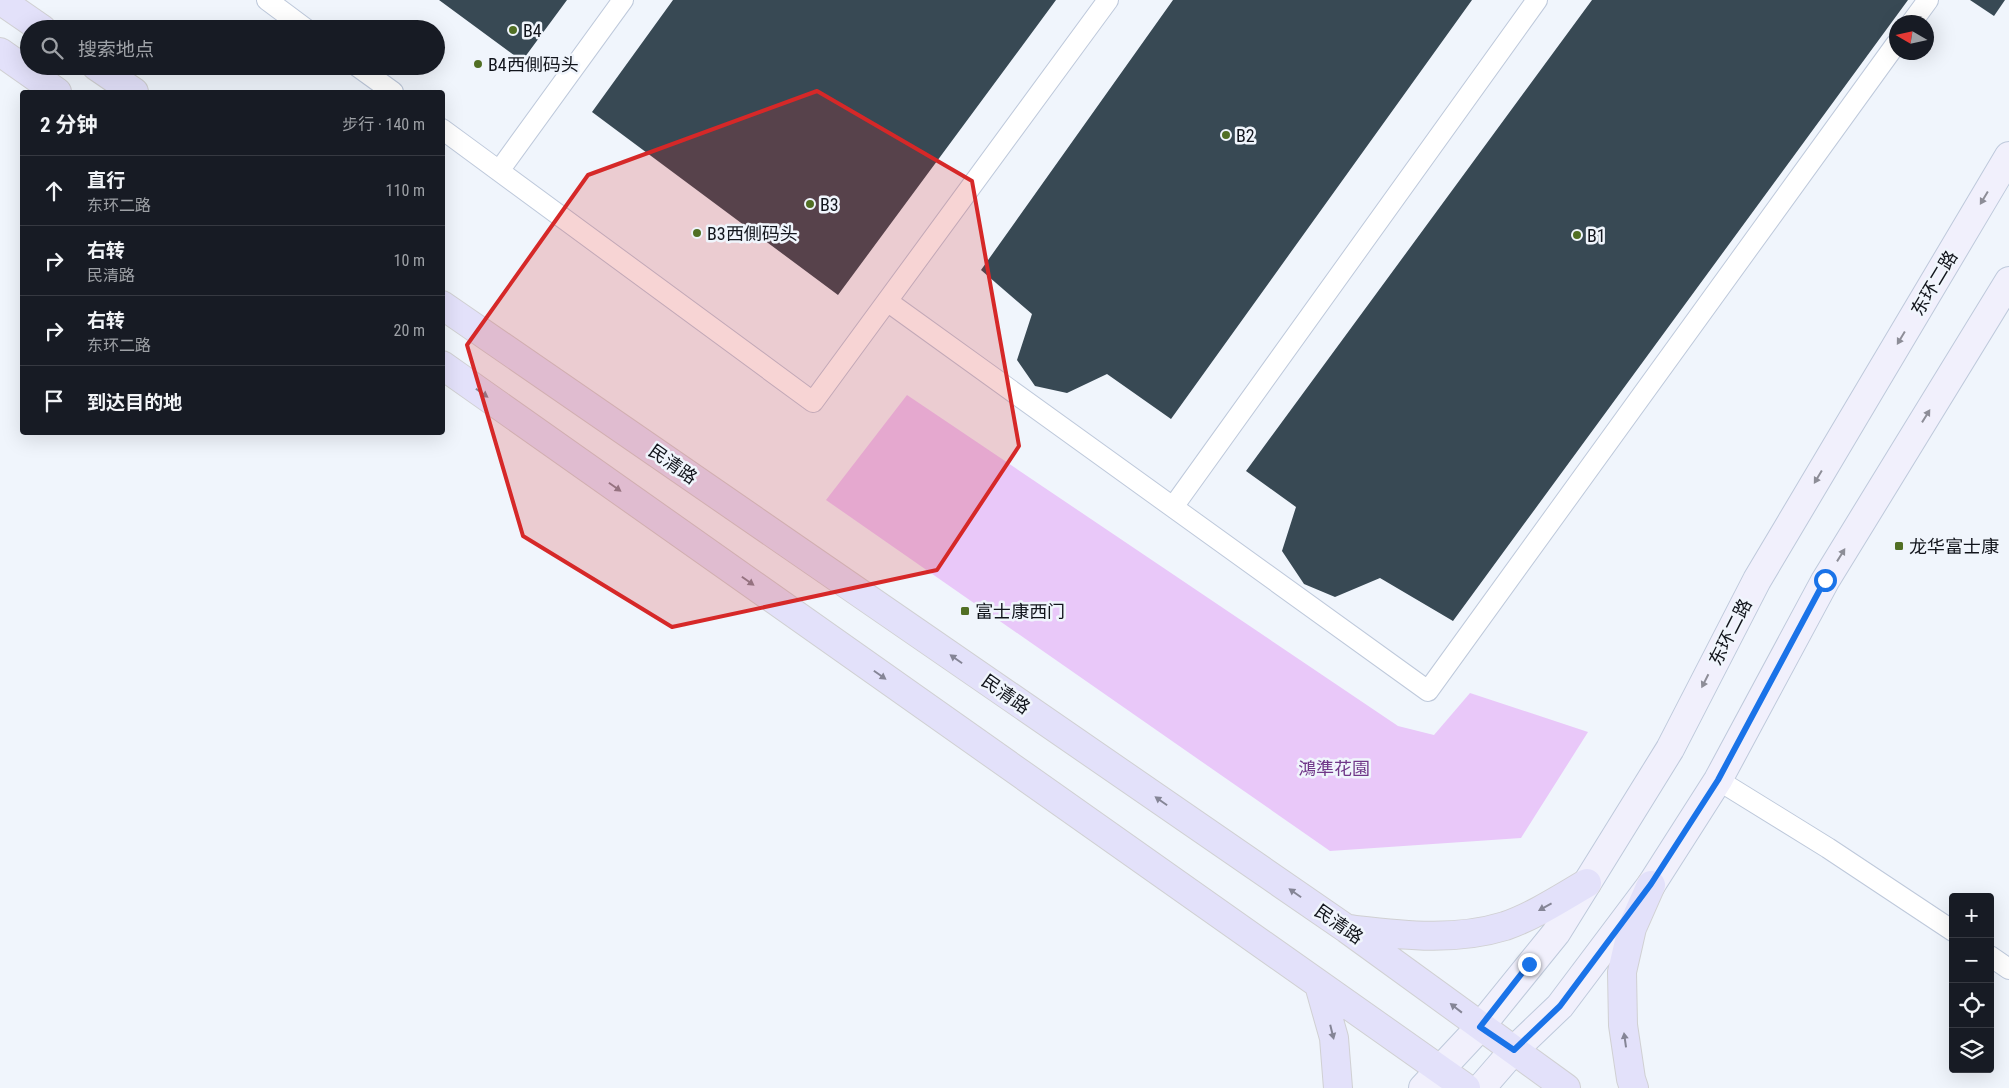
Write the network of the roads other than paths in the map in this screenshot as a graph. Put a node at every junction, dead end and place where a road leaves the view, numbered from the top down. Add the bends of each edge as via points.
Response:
1 (0, 0) edge
2 (267, 0) edge
3 (623, 0) edge
4 (1108, 0) edge
5 (1537, 0) edge
6 (1928, 0) edge
7 (1917, 15) edge
8 (29, 20) edge
9 (294, 20) edge
10 (0, 52) edge
11 (1889, 54) edge
12 (20, 66) edge
13 (33, 75) edge
14 (109, 75) edge
15 (369, 75) edge
16 (54, 90) edge
17 (131, 90) edge
18 (389, 90) edge
19 (445, 131) edge
20 (2009, 156) edge
21 (499, 171) junction
22 (2009, 281) edge
23 (887, 301) junction
24 (445, 307) edge
25 (445, 367) edge
26 (1173, 507) junction
27 (1718, 780) junction
28 (1587, 884) junction
29 (1651, 884) junction
30 (1949, 928) edge
31 (1347, 929) junction
32 (1994, 959) edge
33 (2009, 969) edge
34 (1319, 985) junction
35 (1480, 1027) junction
36 (1514, 1050) junction
37 (1431, 1079) edge
38 (1338, 1088) edge
39 (1466, 1088) edge
40 (1481, 1088) edge
41 (1566, 1088) edge
42 (1634, 1088) edge

1 - 8 main road
2 - 9 lane
3 - 21 lane
4 - 23 lane
5 - 26 lane
6 - 7 lane
10 - 12 main road
11 - 26 lane via 1428,691
13 - 16 main road
14 - 17 main road
15 - 18 lane
19 - 21 lane
20 -> 28 main road, 东环二路 via 1757,580 1670,749
21 - 23 lane via 813,402
27 -> 22 main road via 1825,580
23 - 26 lane
31 -> 24 main road, 民清路
25 -> 34 main road
27 - 29 main road
27 - 30 lane
28 -> 31 main road via 1506,925 1462,936 1411,937
28 - 35 main road, 东环二路 via 1556,933
29 - 36 main road via 1560,1006
42 -> 29 main road via 1623,1025 1622,972 1632,928
35 -> 31 main road, 民清路
32 - 33 lane
34 - 37 main road
34 -> 38 main road via 1334,1038
35 - 36 main road, 民清路
35 - 37 main road, 东环二路
36 - 40 main road
36 - 41 main road, 民清路
37 - 39 main road

